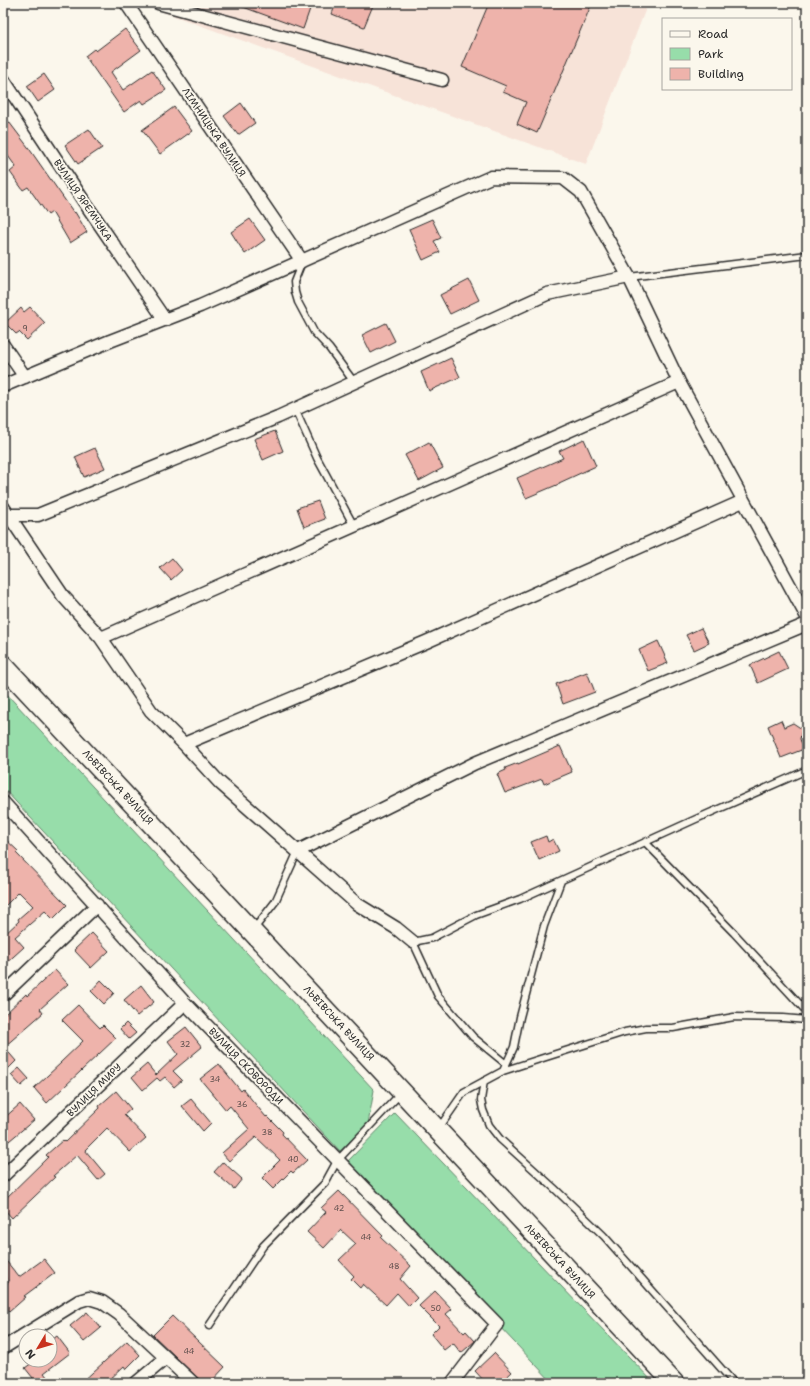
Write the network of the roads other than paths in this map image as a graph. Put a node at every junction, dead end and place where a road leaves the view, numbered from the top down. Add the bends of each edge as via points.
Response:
1 (126, 3) edge
2 (158, 3) edge
3 (3, 79) edge
4 (442, 80) dead end
5 (807, 254) edge
6 (302, 261) junction
7 (629, 277) junction
8 (164, 320) junction
9 (3, 345) edge
10 (25, 377) junction
11 (354, 382) junction
12 (679, 382) junction
13 (3, 386) edge
14 (295, 409) junction
15 (743, 502) junction
16 (6, 511) edge
17 (354, 526) junction
18 (807, 617) edge
19 (807, 624) edge
20 (100, 638) junction
21 (3, 665) edge
22 (184, 744) junction
23 (807, 770) edge
24 (3, 802) edge
25 (645, 842) junction
26 (298, 851) junction
27 (561, 880) junction
28 (97, 905) junction
29 (251, 932) junction
30 (413, 942) junction
31 (3, 995) edge
32 (185, 1003) junction
33 (807, 1012) edge
34 (807, 1020) edge
35 (506, 1064) junction
36 (503, 1072) junction
37 (484, 1081) junction
38 (403, 1092) junction
39 (438, 1130) junction
40 (337, 1161) junction
41 (3, 1176) edge
42 (209, 1326) dead end
43 (3, 1348) edge
44 (166, 1358) junction
45 (136, 1383) edge
46 (193, 1383) edge
47 (452, 1383) edge
48 (674, 1383) edge
49 (734, 1383) edge

1 - 6 street, ЛІМНИЦЬКА ВУЛИЦЯ
2 - 4 street
3 - 8 street, ВУЛИЦЯ ЯРЕМЧУКА
5 - 7 lane
6 - 7 street via 492,177 563,178 581,192
6 - 8 street
6 - 11 lane via 294,282 298,302 314,332
7 - 11 street via 548,294
7 - 12 street
8 - 10 street
9 - 10 street
10 - 13 street
11 - 14 street
12 - 15 street
12 - 17 street
14 - 16 street via 38,515
14 - 17 lane via 317,458
15 - 18 street
15 - 22 street via 426,642
16 - 20 street via 63,596
17 - 20 street
19 - 26 street via 475,763
20 - 22 street via 151,711
21 - 29 main road, ЛЬВІВСЬКА ВУЛИЦЯ
22 - 26 street via 220,783
23 - 25 lane
24 - 28 street, ВУЛИЦЯ СКОВОРОДИ
25 - 27 lane
25 - 33 lane
26 - 29 lane via 275,902
26 - 30 street via 357,904 396,928
27 - 30 lane via 476,915 432,938
27 - 35 lane via 544,926 514,1047
28 - 31 street
28 - 32 street, ВУЛИЦЯ СКОВОРОДИ
29 - 38 main road, ЛЬВІВСЬКА ВУЛИЦЯ
30 - 35 lane via 438,996 473,1037
32 - 40 street, ВУЛИЦЯ СКОВОРОДИ
32 - 41 street, ВУЛИЦЯ МИРУ
34 - 36 lane via 734,1017 673,1028 646,1028 625,1032
35 - 36 lane
36 - 37 lane
37 - 39 lane via 464,1092
37 - 49 lane via 481,1100 483,1110 489,1125 500,1139 604,1236
38 - 39 main road, ЛЬВІВСЬКА ВУЛИЦЯ
38 - 40 lane
39 - 48 main road, ЛЬВІВСЬКА ВУЛИЦЯ
40 - 42 lane via 325,1183 263,1246
40 - 47 street, ВУЛИЦЯ СКОВОРОДИ via 497,1324
43 - 44 street via 79,1301 89,1298 102,1302 119,1314
44 - 45 street
44 - 46 street

